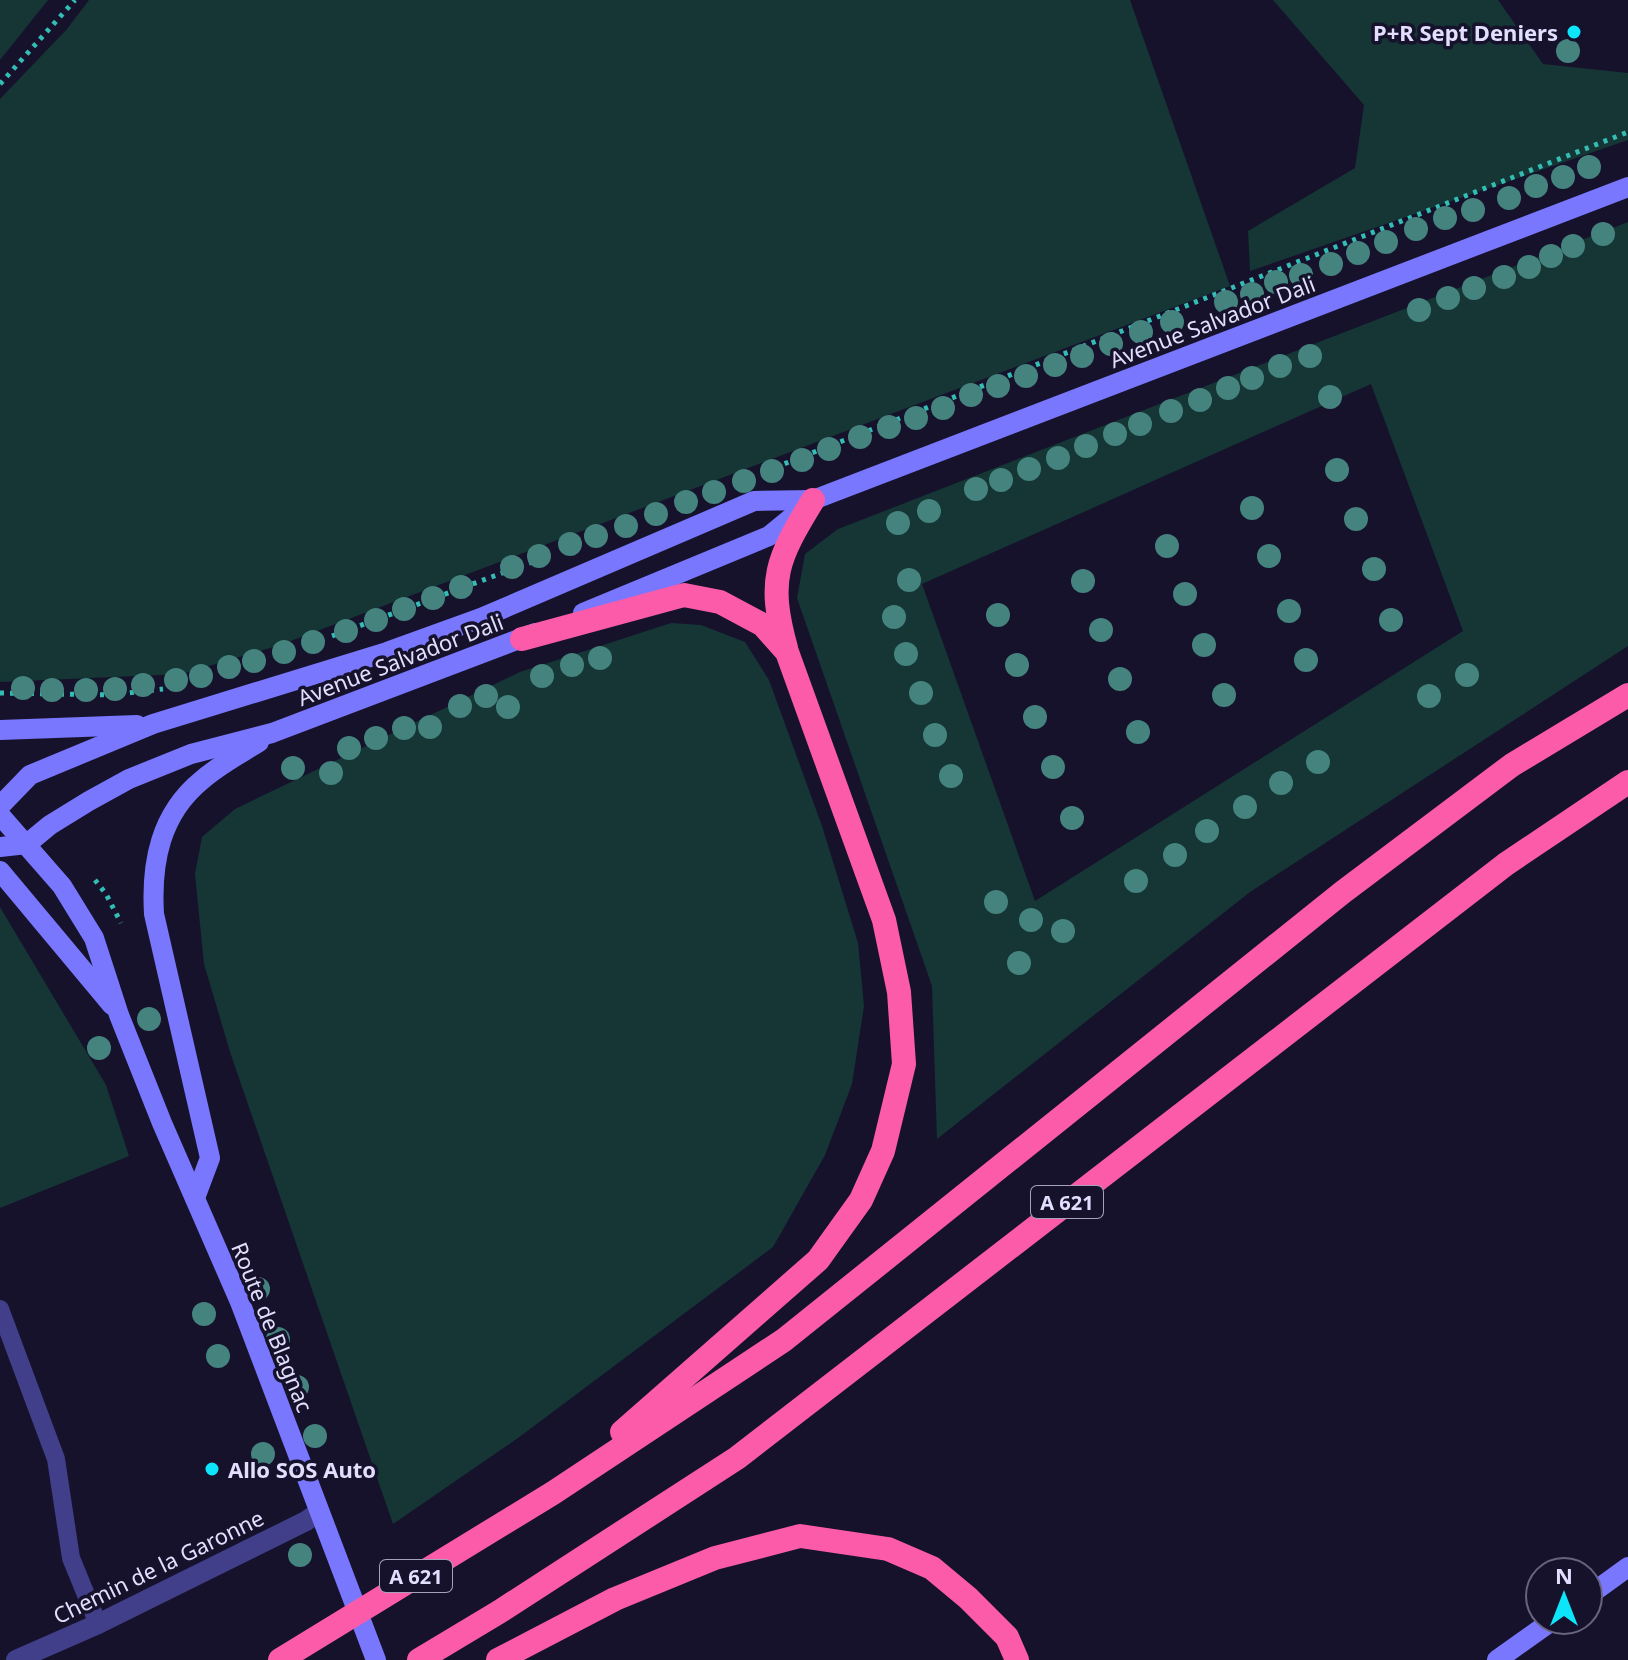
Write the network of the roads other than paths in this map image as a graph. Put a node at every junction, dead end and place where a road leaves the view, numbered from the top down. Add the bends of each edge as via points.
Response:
1 (1628, 187) edge
2 (813, 500) junction
3 (522, 639) junction
4 (787, 652) junction
5 (1628, 695) edge
6 (153, 724) junction
7 (0, 730) edge
8 (272, 733) junction
9 (1628, 782) edge
10 (0, 806) edge
11 (0, 815) edge
12 (27, 844) junction
13 (0, 847) edge
14 (0, 871) edge
15 (119, 1015) junction
16 (195, 1198) junction
17 (0, 1309) edge
18 (553, 1493) junction
19 (319, 1512) junction
20 (1628, 1567) edge
21 (1604, 1584) edge
22 (98, 1624) junction
23 (1531, 1636) edge
24 (507, 1656) edge
25 (16, 1660) edge
26 (280, 1660) edge
27 (376, 1660) edge
28 (419, 1660) edge
29 (1017, 1660) edge
30 (1497, 1660) edge

1 - 2 street, Avenue Salvador Dali
2 - 3 street, Avenue Salvador Dali via 769,536
2 - 4 highway via 782,555 774,588
2 - 6 street, Avenue Salvador Dali via 754,501 468,623
3 - 4 highway via 684,595 720,602 763,625
3 - 8 street, Avenue Salvador Dali
4 - 18 highway via 884,920 899,992 904,1064 883,1151 861,1200 818,1260
5 - 18 highway, A 621 via 1512,765 1343,892 784,1340
6 - 7 street, Avenue Salvador Dali
6 - 10 street, Avenue Salvador Dali via 30,775
8 - 12 street, Avenue Salvador Dali via 191,754 129,779
8 - 16 street via 202,779 180,802 160,837 153,879 154,914 210,1158
9 - 28 highway, A 621 via 1506,864 737,1458
11 - 12 street, Route de Blagnac
12 - 13 street
12 - 15 street, Route de Blagnac via 62,886 94,938
14 - 15 street, Route de Blagnac
15 - 16 street, Route de Blagnac
16 - 19 street, Route de Blagnac
17 - 22 lane via 56,1459 71,1558
18 - 26 highway, A 621
19 - 22 street, Chemin de la Garonne
19 - 27 street, Route de Blagnac
20 - 21 street
22 - 25 street, Chemin de la Garonne
23 - 30 street
24 - 29 highway via 615,1599 715,1558 800,1536 888,1549 932,1568 1007,1637

